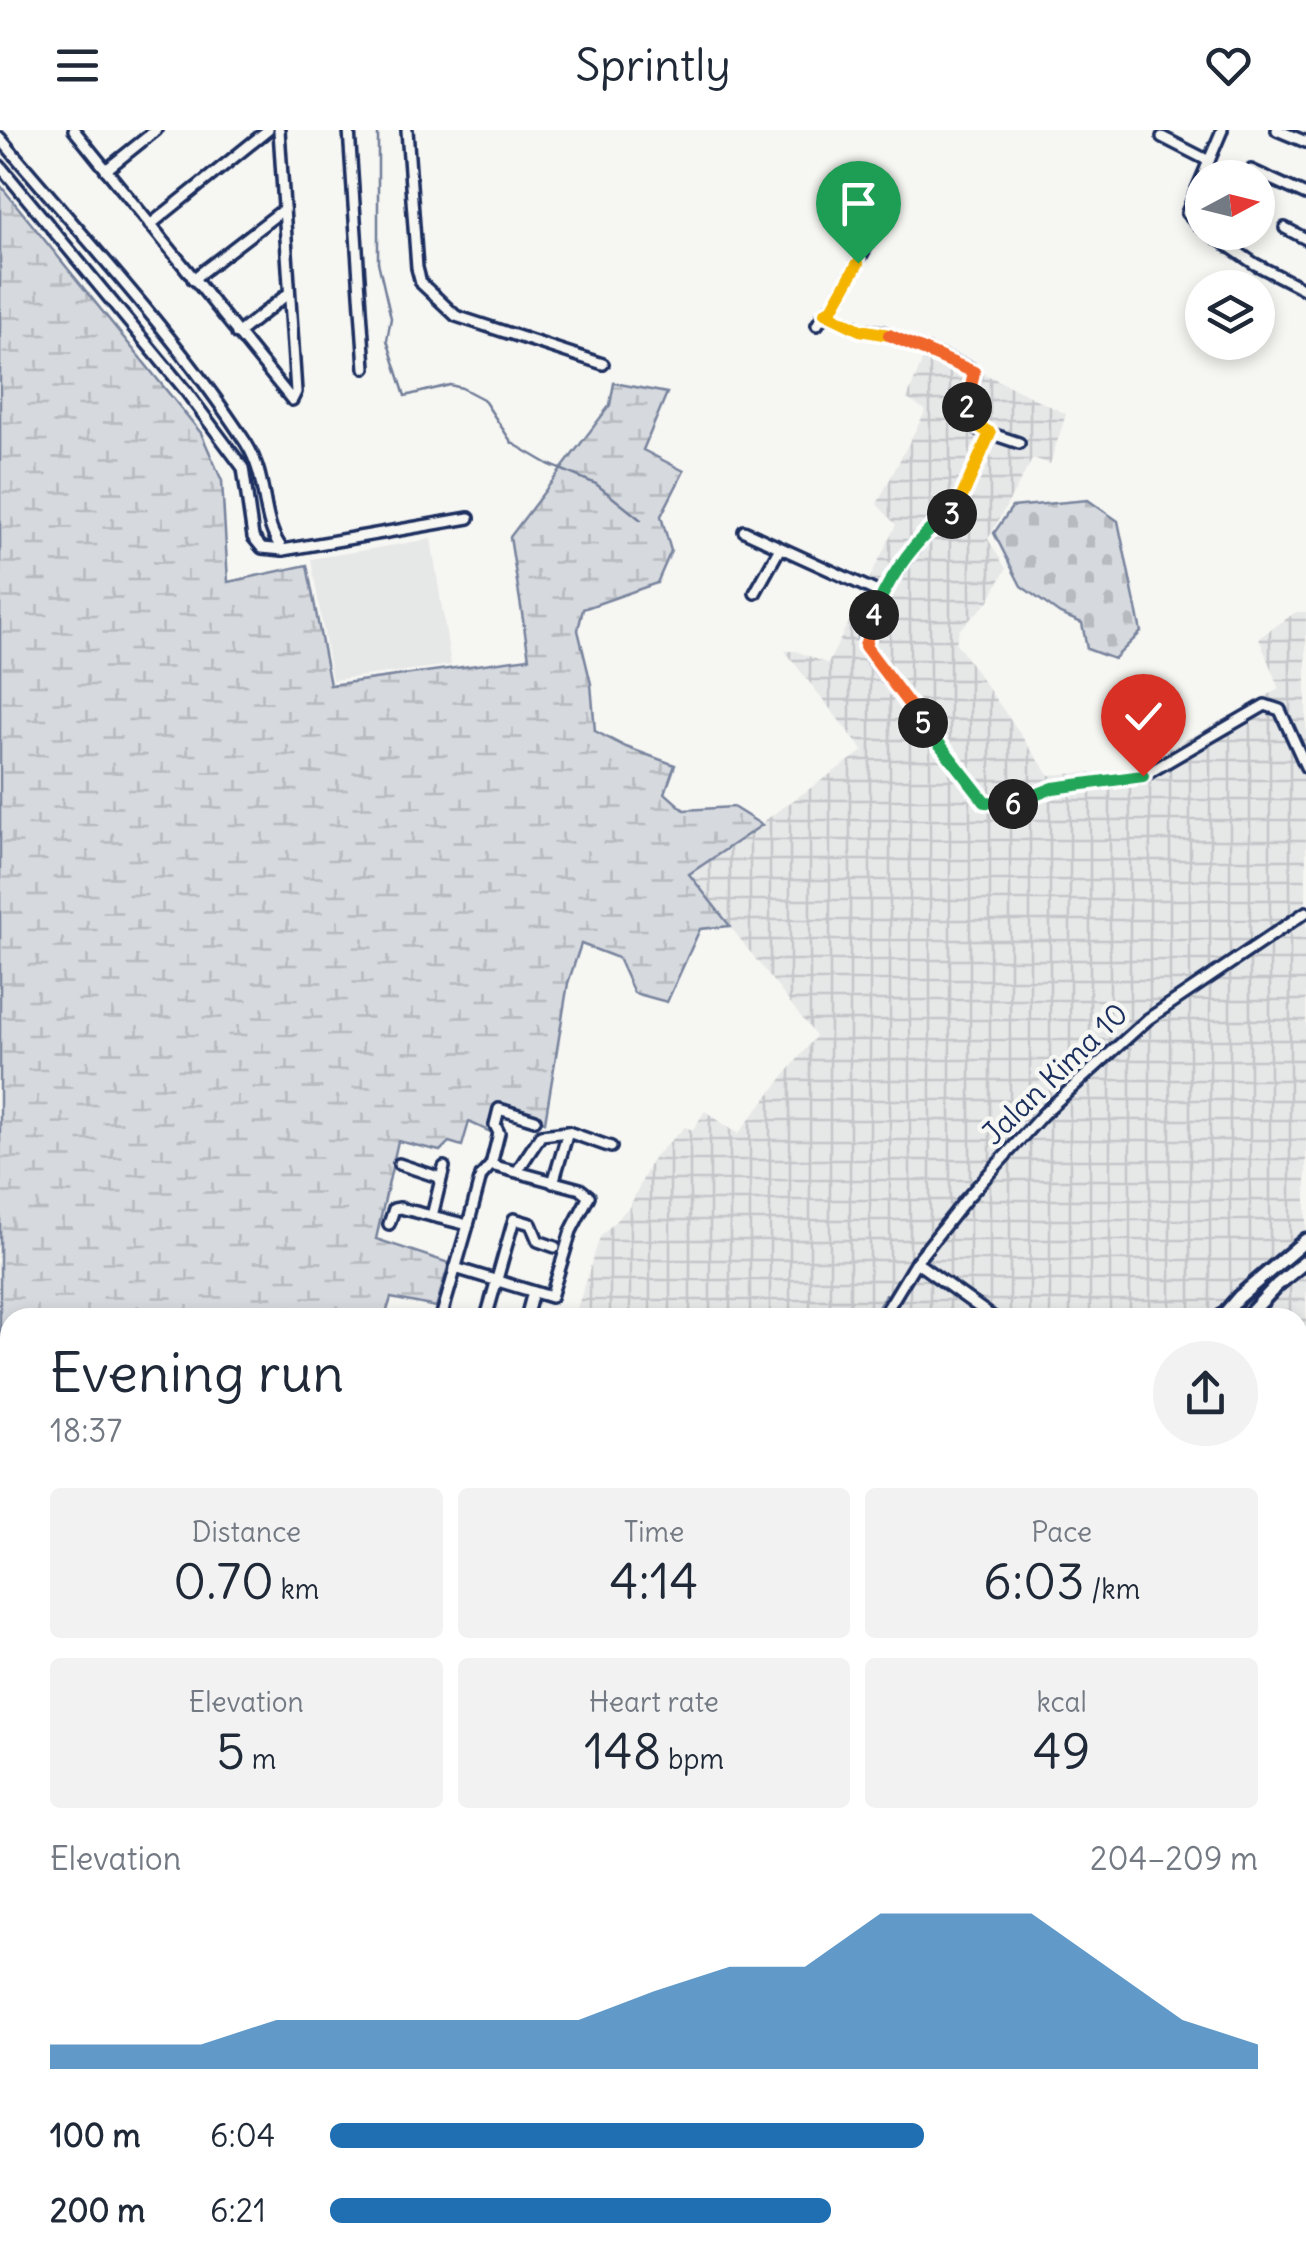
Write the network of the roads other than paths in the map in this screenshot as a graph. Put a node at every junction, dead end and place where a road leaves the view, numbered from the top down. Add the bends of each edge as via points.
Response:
1 (74, 130) edge
2 (156, 130) edge
3 (268, 130) edge
4 (278, 130) edge
5 (349, 130) edge
6 (407, 130) edge
7 (1222, 130) edge
8 (1277, 130) edge
9 (1162, 137) dead end
10 (0, 138) edge
11 (1306, 142) edge
12 (1207, 160) edge
13 (1209, 160) edge
14 (0, 166) edge
15 (106, 170) junction
16 (1275, 181) edge
17 (1306, 194) edge
18 (284, 208) junction
19 (835, 220) dead end
20 (150, 225) junction
21 (1286, 228) dead end
22 (1306, 238) edge
23 (1235, 250) edge
24 (194, 279) junction
25 (1306, 290) edge
26 (289, 293) junction
27 (825, 313) junction
28 (817, 325) dead end
29 (238, 334) junction
30 (602, 364) dead end
31 (365, 368) dead end
32 (990, 433) junction
33 (1020, 442) dead end
34 (470, 518) dead end
35 (744, 531) dead end
36 (780, 548) junction
37 (283, 550) junction
38 (756, 593) dead end
39 (882, 594) junction
40 (1306, 767) edge
41 (1306, 912) edge
42 (535, 1120) dead end
43 (568, 1132) junction
44 (611, 1147) dead end
45 (399, 1164) dead end
46 (491, 1165) junction
47 (518, 1170) junction
48 (553, 1182) junction
49 (432, 1216) junction
50 (389, 1224) dead end
51 (468, 1224) junction
52 (1306, 1240) edge
53 (555, 1246) dead end
54 (1306, 1261) edge
55 (916, 1262) junction
56 (455, 1268) junction
57 (497, 1281) junction
58 (534, 1292) junction
59 (444, 1308) edge
60 (489, 1308) edge
61 (529, 1308) edge
62 (888, 1308) edge
63 (980, 1308) edge
64 (1229, 1308) edge
65 (1255, 1308) edge

1 - 15 street
2 - 15 street
3 - 20 street
4 - 18 street
5 - 31 street
6 - 30 street via 421,283 456,316
7 - 13 street
8 - 11 street
9 - 12 street
10 - 37 street via 197,374 246,443 262,476 270,528
14 - 37 street via 232,453 248,483 254,537 262,548
15 - 20 street
16 - 17 street
18 - 24 street
18 - 26 street
19 - 27 street via 868,243
20 - 24 street
21 - 22 street
23 - 25 street
24 - 29 street
26 - 29 street
26 - 29 street via 295,400
27 - 28 street
27 - 32 street via 971,369 976,376 968,420
32 - 33 street
32 - 39 street via 958,506 933,527
34 - 37 street
35 - 36 street
36 - 38 street
36 - 39 street
39 - 40 street via 865,646 985,802 1010,805 1053,788 1143,776 1265,704 1280,710
41 - 55 street, Jalan Kima 10 via 1148,1019 1043,1114
42 - 46 street via 499,1109
43 - 44 street
43 - 47 street via 541,1136
43 - 48 street
45 - 49 street via 443,1172
46 - 47 street
46 - 51 street via 481,1176
47 - 48 street
48 - 58 street via 589,1199 571,1231 552,1294
49 - 50 street via 396,1208
49 - 51 street
51 - 56 street
52 - 64 main road
53 - 57 street via 539,1242 531,1224 514,1219
54 - 65 main road
55 - 62 street, Jalan Kima 10
55 - 63 street
56 - 57 street
56 - 59 street
57 - 58 street
57 - 60 street
58 - 61 street

